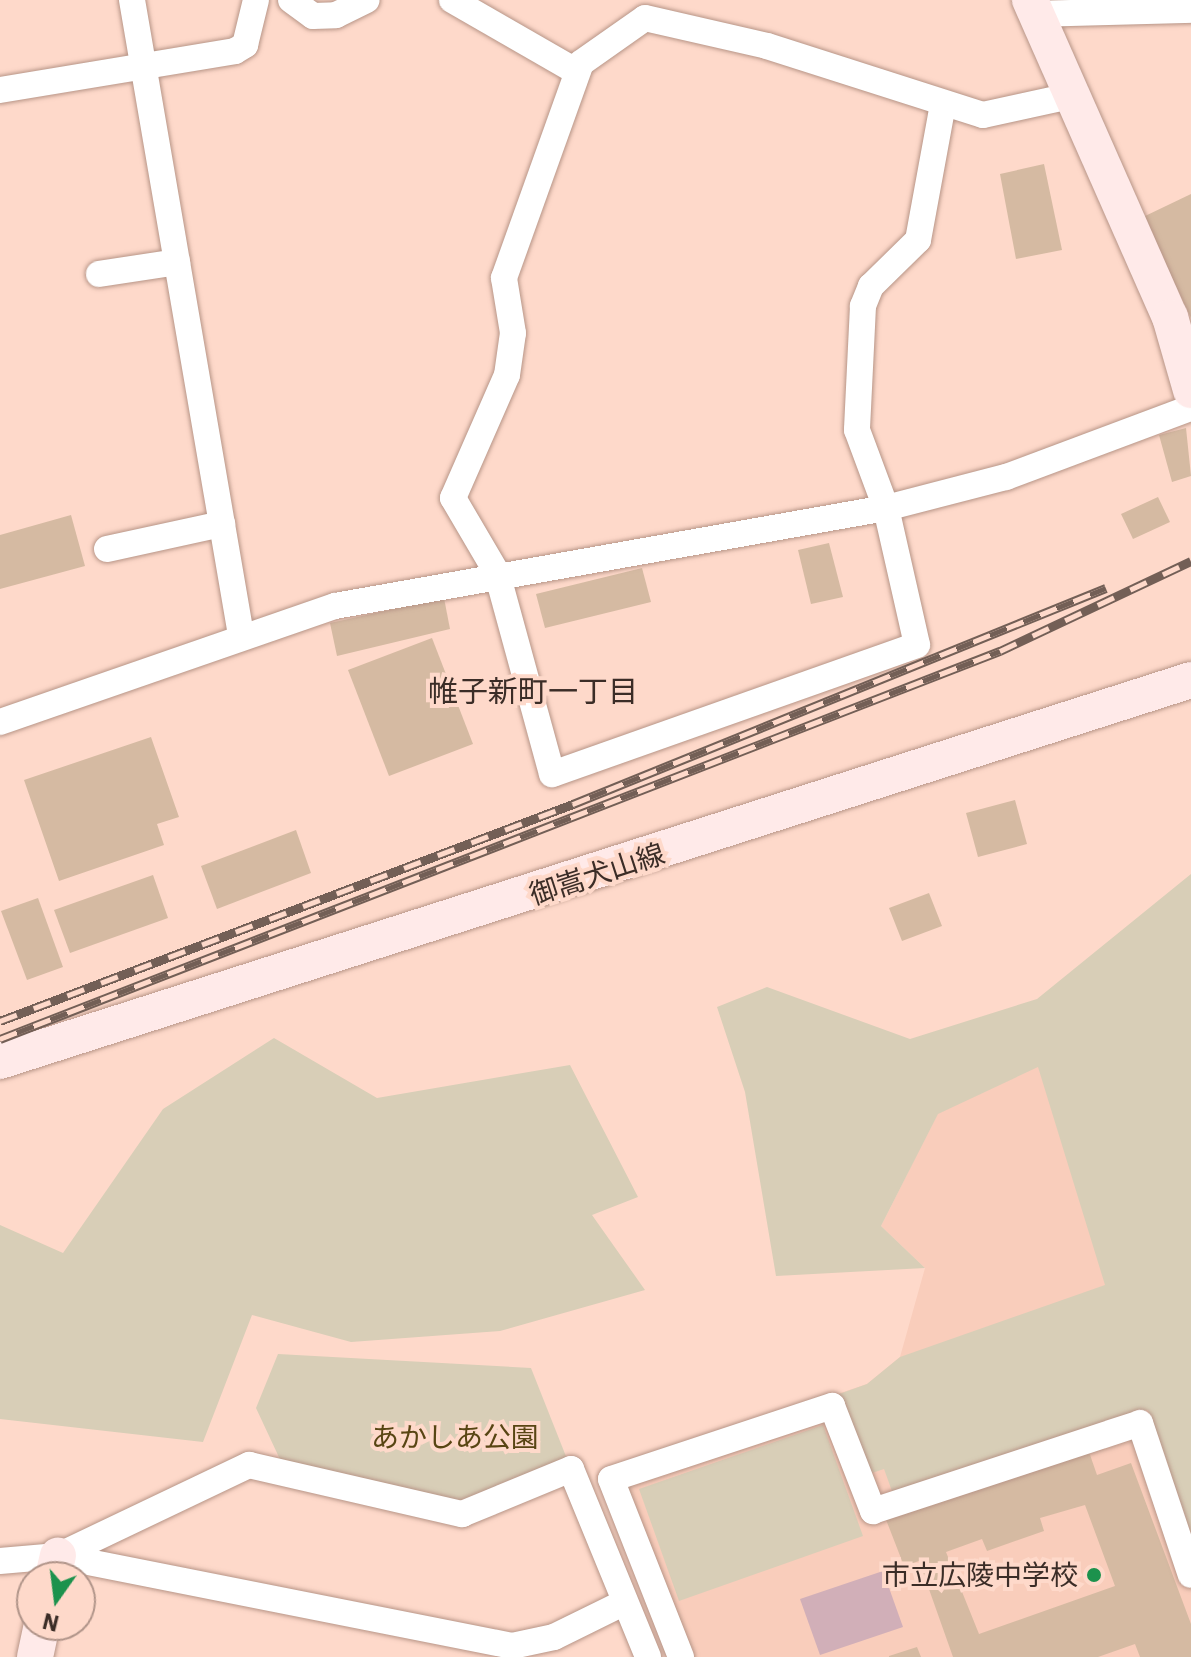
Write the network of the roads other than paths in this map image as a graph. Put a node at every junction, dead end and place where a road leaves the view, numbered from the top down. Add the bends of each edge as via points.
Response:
1 (132, 0) edge
2 (256, 0) edge
3 (291, 0) edge
4 (367, 0) edge
5 (452, 0) edge
6 (1033, 7) edge
7 (1191, 10) edge
8 (143, 64) junction
9 (577, 72) junction
10 (0, 90) edge
11 (1070, 96) junction
12 (943, 104) junction
13 (177, 262) junction
14 (99, 274) dead end
15 (1191, 390) edge
16 (1191, 408) edge
17 (886, 508) junction
18 (222, 524) junction
19 (107, 549) dead end
20 (497, 573) junction
21 (241, 635) junction
22 (1191, 680) edge
23 (0, 722) edge
24 (0, 1061) edge
25 (67, 1561) edge
26 (96, 1574) edge
27 (1191, 1575) edge
28 (625, 1602) junction
29 (648, 1657) edge
30 (681, 1657) edge

1 - 8 street
2 - 8 street via 245,45 235,51
3 - 4 street via 313,16 336,15
5 - 9 street
6 - 7 street
6 - 11 main road
8 - 10 street
8 - 13 street
9 - 12 street via 624,26 645,18 767,46
9 - 20 street via 504,278 513,333 507,375 453,498
11 - 12 street via 983,115
11 - 15 main road via 1170,317
12 - 17 street via 918,240 871,286 863,306 857,430
13 - 14 street
13 - 18 street
16 - 17 street via 1006,477
17 - 20 street
17 - 20 street via 917,645 566,774 552,774
18 - 19 street
18 - 21 street
20 - 21 street via 364,598
21 - 23 street
22 - 24 main road, 御嵩犬山線
25 - 28 street via 249,1465 462,1514 571,1469
26 - 28 street via 512,1646 554,1637
27 - 30 street via 1140,1423 873,1511 832,1406 611,1479
28 - 29 street

